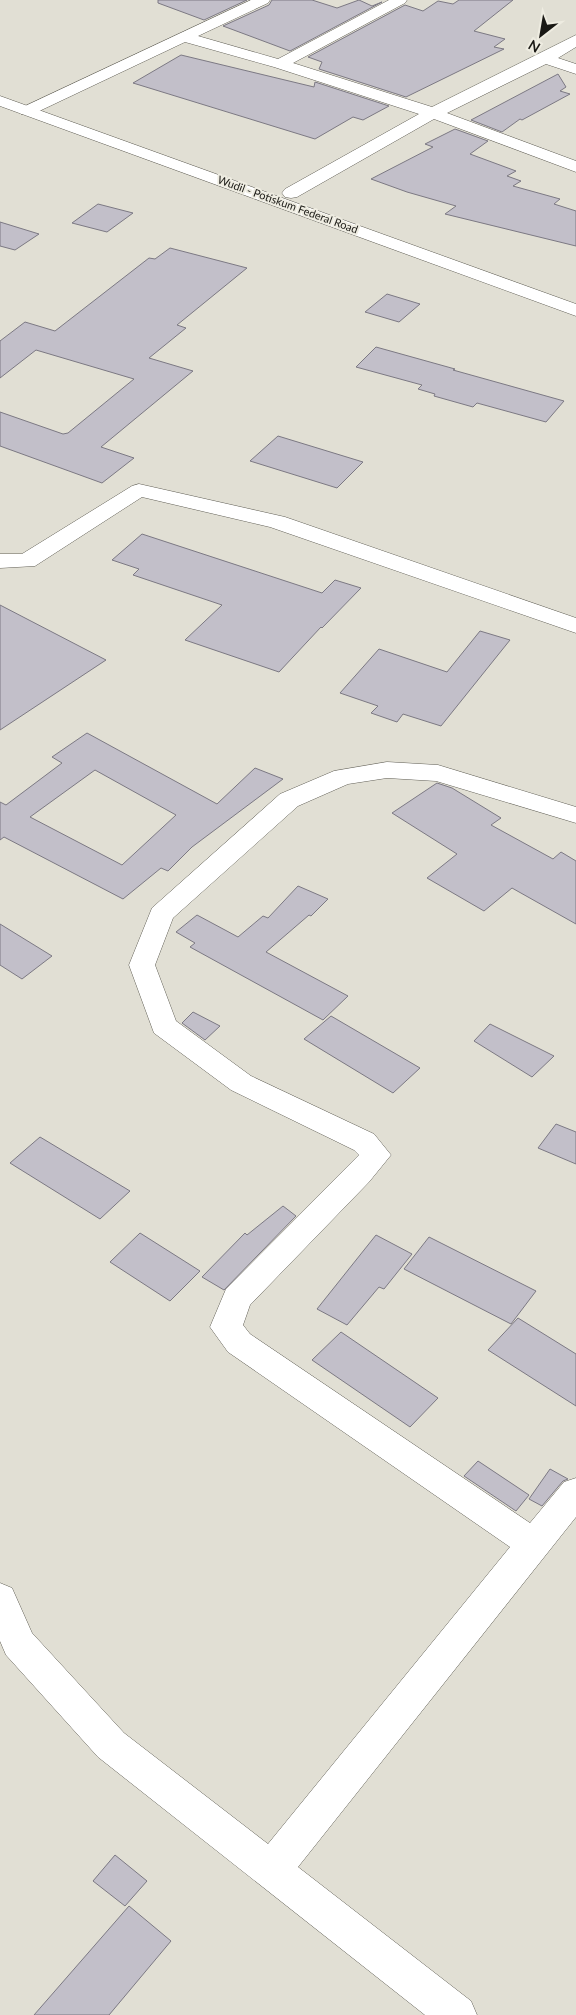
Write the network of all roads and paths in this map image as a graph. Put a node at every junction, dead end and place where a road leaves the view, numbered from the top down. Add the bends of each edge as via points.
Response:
1 (263, 0) edge
2 (400, 0) edge
3 (183, 37) junction
4 (576, 40) edge
5 (544, 58) junction
6 (280, 64) junction
7 (576, 69) edge
8 (0, 90) edge
9 (0, 101) edge
10 (34, 108) junction
11 (433, 114) junction
12 (576, 167) edge
13 (291, 193) junction
14 (308, 205) junction
15 (576, 299) edge
16 (576, 310) edge
17 (0, 560) edge
18 (576, 626) edge
19 (576, 815) edge
20 (576, 1492) edge
21 (534, 1544) junction
22 (0, 1599) edge
23 (271, 1870) junction
24 (456, 2015) edge

1 - 3 street
2 - 6 street
3 - 6 street
3 - 10 street
4 - 5 street
5 - 7 street
5 - 11 street
6 - 11 street
8 - 10 street, Wudil - Potiskum Federal Road
9 - 10 street, Wudil - Potiskum Federal Road
10 - 13 street, Wudil - Potiskum Federal Road
10 - 14 street, Wudil - Potiskum Federal Road
11 - 12 street
11 - 13 street
13 - 14 street, Wudil - Potiskum Federal Road
14 - 15 street, Wudil - Potiskum Federal Road
14 - 16 street, Wudil - Potiskum Federal Road
17 - 18 street via 27,561 139,490 277,522
19 - 21 street via 438,773 387,770 343,777 289,800 161,914 142,965 164,1026 241,1083 364,1142 376,1155 238,1298 226,1327 239,1343
20 - 21 street
21 - 23 street
22 - 23 street via 19,1644 111,1745
23 - 24 street

